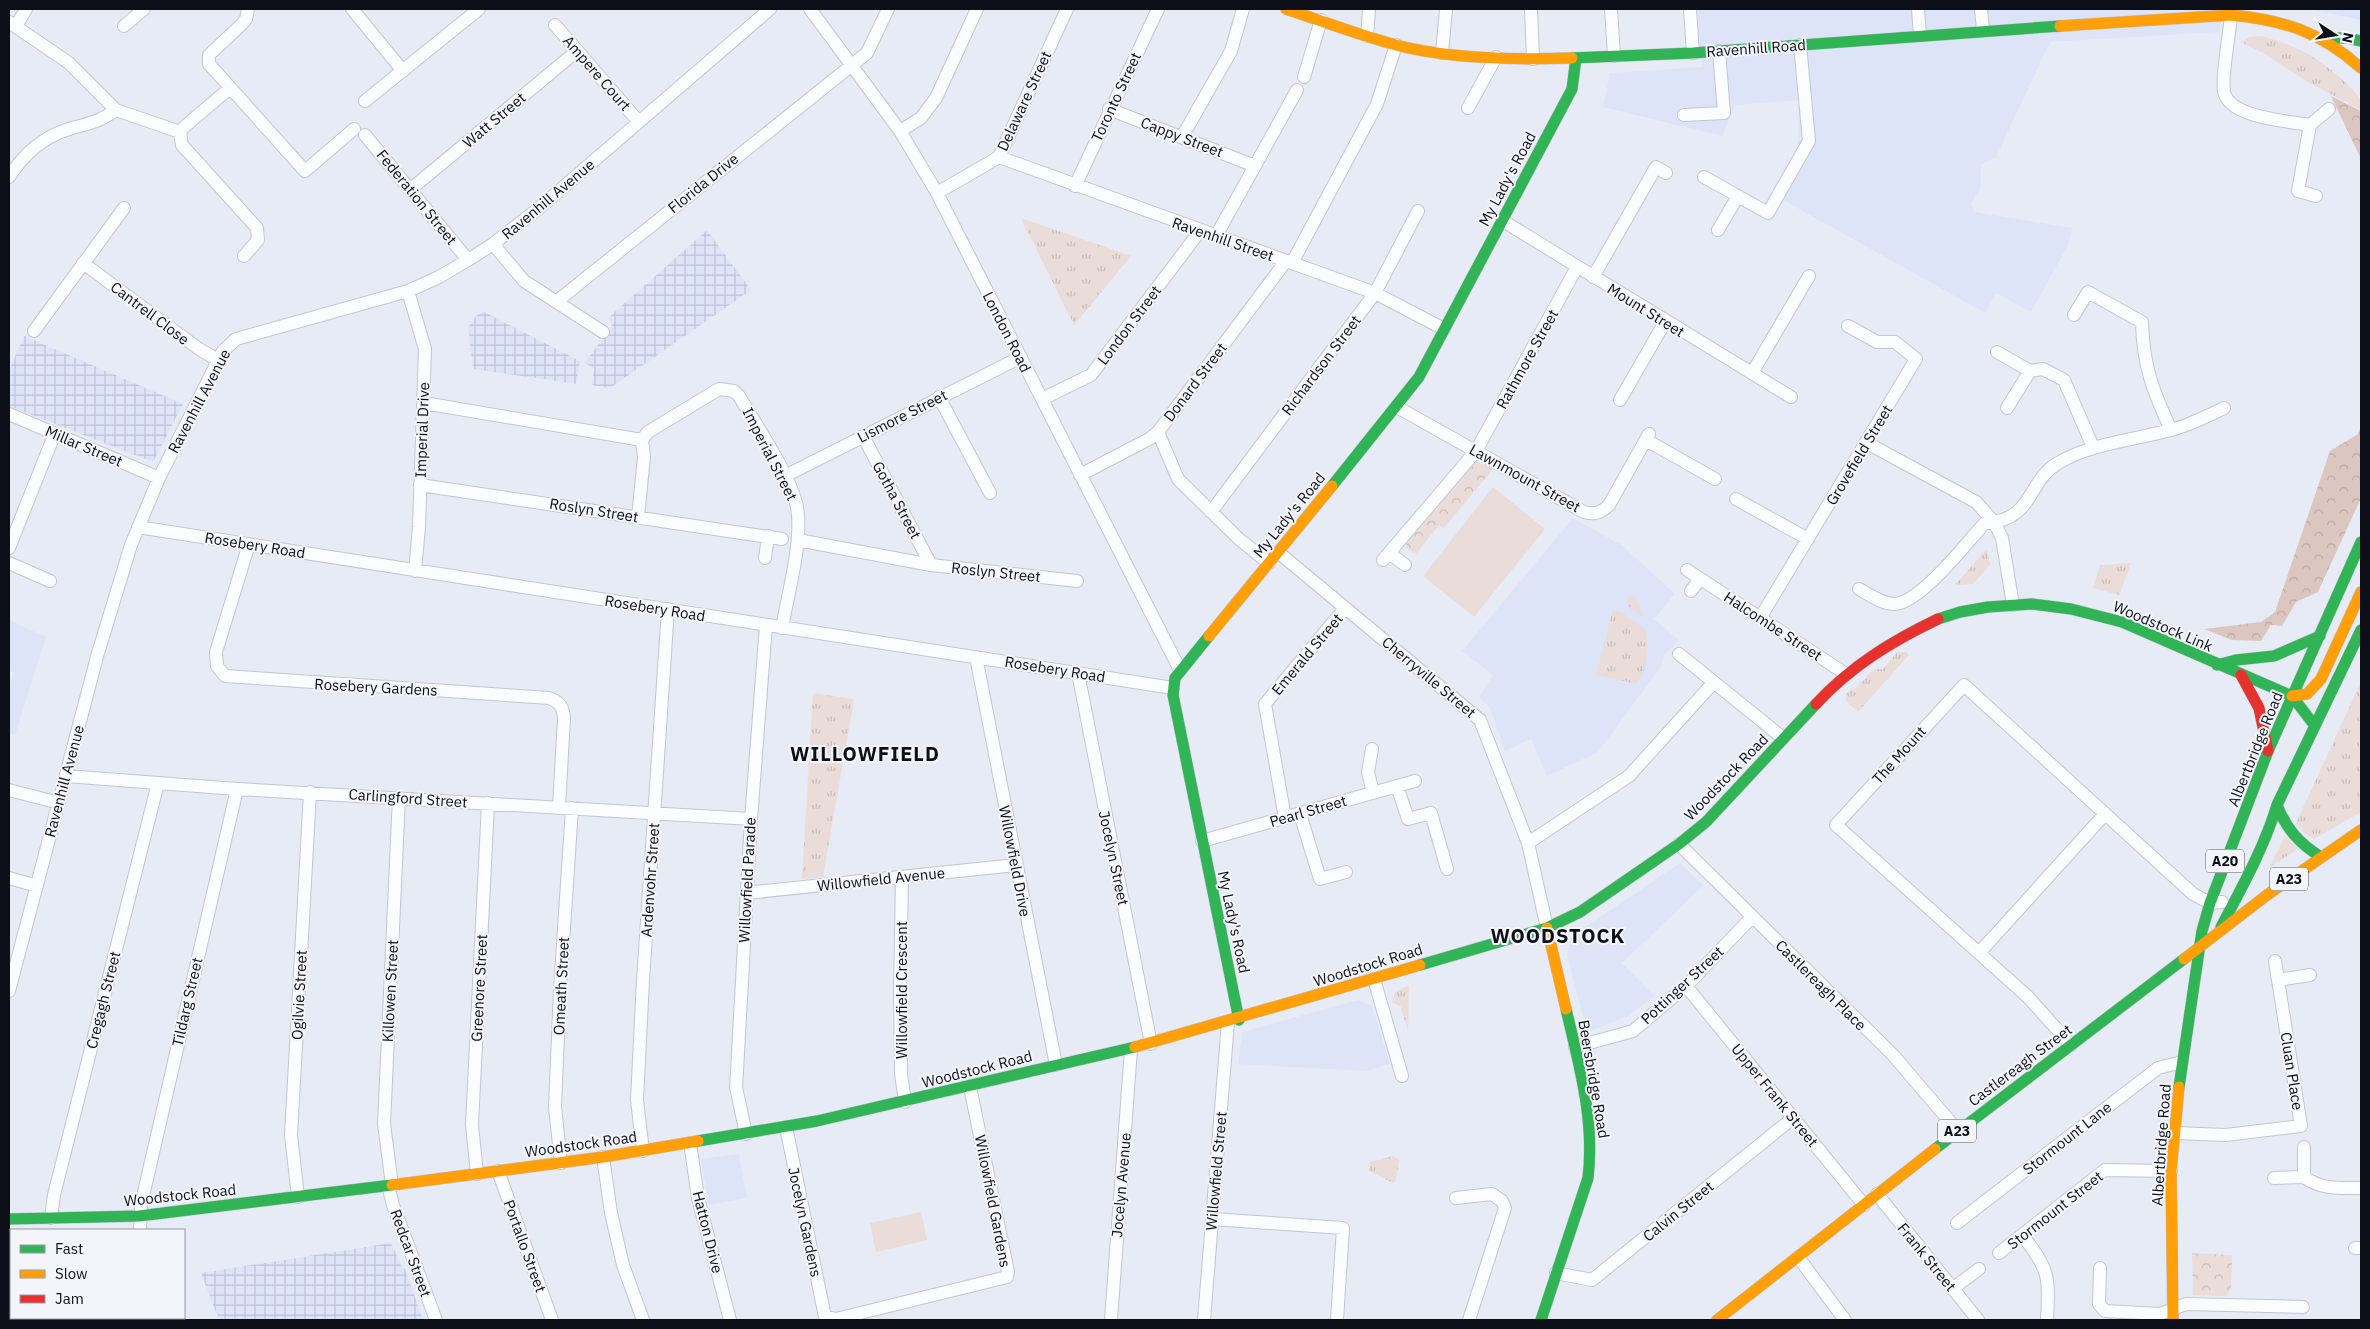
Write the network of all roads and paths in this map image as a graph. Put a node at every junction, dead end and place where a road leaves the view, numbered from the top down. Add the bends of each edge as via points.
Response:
1 (26, 9) edge
2 (144, 9) edge
3 (248, 9) edge
4 (352, 9) edge
5 (479, 9) edge
6 (810, 9) edge
7 (888, 9) edge
8 (977, 9) edge
9 (1067, 9) edge
10 (1158, 9) edge
11 (1243, 9) edge
12 (1286, 9) edge
13 (1369, 9) edge
14 (1446, 9) edge
15 (1530, 9) edge
16 (1611, 9) edge
17 (1690, 9) edge
18 (1918, 9) edge
19 (1981, 9) edge
20 (766, 10) edge
21 (2231, 15) junction
22 (1321, 20) junction
23 (12, 24) edge
24 (555, 25) dead end
25 (124, 26) dead end
26 (1983, 30) junction
27 (1920, 35) junction
28 (1367, 36) junction
29 (2324, 38) junction
30 (2361, 41) edge
31 (1396, 45) junction
32 (1800, 45) junction
33 (577, 51) junction
34 (1719, 51) junction
35 (1442, 53) junction
36 (1693, 53) junction
37 (1614, 56) junction
38 (1496, 57) junction
39 (1576, 58) junction
40 (1533, 59) junction
41 (852, 66) junction
42 (2361, 68) edge
43 (403, 71) junction
44 (1304, 77) dead end
45 (230, 88) junction
46 (1297, 90) dead end
47 (365, 101) dead end
48 (1468, 108) dead end
49 (1110, 109) junction
50 (2329, 109) dead end
51 (116, 110) junction
52 (1684, 115) dead end
53 (639, 122) junction
54 (2310, 125) junction
55 (180, 132) junction
56 (900, 132) junction
57 (1182, 137) junction
58 (998, 157) junction
59 (1255, 166) junction
60 (1666, 173) dead end
61 (9, 177) edge
62 (1704, 177) dead end
63 (1075, 186) junction
64 (411, 189) junction
65 (937, 193) junction
66 (1738, 196) junction
67 (2316, 196) dead end
68 (124, 208) dead end
69 (1418, 211) dead end
70 (1502, 221) junction
71 (1718, 230) dead end
72 (1200, 231) junction
73 (1216, 236) junction
74 (493, 244) junction
75 (244, 256) dead end
76 (468, 260) junction
77 (1289, 262) junction
78 (83, 263) junction
79 (1578, 267) junction
80 (1809, 276) dead end
81 (1593, 277) junction
82 (408, 291) junction
83 (1375, 293) junction
84 (556, 302) junction
85 (2074, 315) dead end
86 (1665, 322) junction
87 (1848, 326) dead end
88 (1444, 329) junction
89 (34, 331) dead end
90 (603, 332) dead end
91 (1997, 352) dead end
92 (1021, 357) junction
93 (218, 360) junction
94 (2030, 370) junction
95 (1752, 373) junction
96 (939, 397) junction
97 (1791, 397) dead end
98 (1042, 399) junction
99 (1620, 400) dead end
100 (424, 402) junction
101 (1396, 407) junction
102 (2007, 408) dead end
103 (2224, 408) dead end
104 (9, 414) edge
105 (2171, 430) junction
106 (1158, 432) junction
107 (55, 433) junction
108 (864, 436) junction
109 (642, 440) junction
110 (1867, 443) junction
111 (2093, 447) junction
112 (1476, 451) junction
113 (1080, 475) junction
114 (785, 476) junction
115 (159, 478) junction
116 (1715, 479) dead end
117 (420, 485) junction
118 (990, 493) dead end
119 (1736, 499) dead end
120 (1211, 512) junction
121 (638, 517) junction
122 (1994, 522) junction
123 (138, 527) junction
124 (768, 536) junction
125 (782, 539) dead end
126 (1808, 539) junction
127 (798, 540) junction
128 (2361, 542) edge
129 (249, 544) junction
130 (9, 548) edge
131 (1278, 552) junction
132 (764, 558) dead end
133 (1269, 563) junction
134 (9, 564) edge
135 (931, 565) junction
136 (1405, 565) dead end
137 (1687, 570) dead end
138 (415, 571) junction
139 (1700, 579) junction
140 (50, 581) dead end
141 (1077, 581) dead end
142 (1859, 589) dead end
143 (1691, 592) dead end
144 (2361, 592) edge
145 (2013, 605) junction
146 (1345, 608) junction
147 (668, 609) junction
148 (1760, 618) junction
149 (766, 625) junction
150 (782, 628) junction
151 (2361, 630) edge
152 (2320, 636) junction
153 (1679, 654) dead end
154 (976, 657) junction
155 (2217, 665) junction
156 (1180, 670) junction
157 (1078, 673) junction
158 (1846, 674) junction
159 (2241, 675) junction
160 (1714, 682) junction
161 (1173, 688) junction
162 (2292, 696) junction
163 (2315, 726) junction
164 (1783, 738) junction
165 (1372, 748) dead end
166 (2268, 751) junction
167 (66, 776) junction
168 (1415, 781) dead end
169 (158, 783) junction
170 (1397, 786) junction
171 (238, 789) junction
172 (9, 790) edge
173 (310, 792) junction
174 (1373, 793) junction
175 (399, 798) junction
176 (59, 803) junction
177 (488, 803) junction
178 (566, 807) junction
179 (2276, 808) junction
180 (654, 813) junction
181 (1300, 814) junction
182 (2105, 814) junction
183 (1286, 818) junction
184 (751, 819) junction
185 (2361, 830) edge
186 (1202, 841) junction
187 (1528, 842) junction
188 (1679, 844) junction
189 (2249, 845) dead end
190 (2321, 857) junction
191 (1016, 865) junction
192 (1447, 869) dead end
193 (1346, 872) dead end
194 (9, 878) edge
195 (902, 878) junction
196 (2230, 885) dead end
197 (36, 886) junction
198 (746, 893) junction
199 (2216, 903) junction
200 (1752, 917) junction
201 (1547, 928) junction
202 (2219, 932) junction
203 (2200, 945) junction
204 (1979, 953) junction
205 (2275, 961) dead end
206 (12, 967) edge
207 (2196, 973) junction
208 (2310, 975) dead end
209 (1374, 979) junction
210 (2278, 980) junction
211 (1686, 986) junction
212 (9, 991) edge
213 (1234, 1021) junction
214 (1151, 1044) junction
215 (2072, 1045) junction
216 (1575, 1046) junction
217 (1131, 1049) junction
218 (2182, 1062) junction
219 (1056, 1065) junction
220 (1402, 1076) dead end
221 (970, 1087) junction
222 (905, 1102) junction
223 (1793, 1118) junction
224 (786, 1127) junction
225 (1958, 1131) junction
226 (2175, 1132) junction
227 (746, 1134) junction
228 (690, 1143) junction
229 (2304, 1147) dead end
230 (643, 1151) junction
231 (603, 1157) junction
232 (561, 1163) junction
233 (498, 1171) junction
234 (2171, 1171) junction
235 (478, 1174) junction
236 (2304, 1177) junction
237 (2274, 1178) dead end
238 (386, 1186) junction
239 (2361, 1188) edge
240 (1877, 1194) junction
241 (298, 1197) junction
242 (1456, 1198) dead end
243 (1864, 1205) junction
244 (139, 1216) junction
245 (51, 1218) junction
246 (1212, 1218) junction
247 (13, 1222) edge
248 (1957, 1223) dead end
249 (140, 1229) edge
250 (2022, 1235) junction
251 (1999, 1253) dead end
252 (1798, 1257) junction
253 (2100, 1268) dead end
254 (1979, 1269) dead end
255 (1556, 1273) junction
256 (1952, 1289) junction
257 (2303, 1307) dead end
258 (2173, 1315) edge
259 (825, 1317) joint
260 (436, 1320) edge
261 (552, 1320) edge
262 (642, 1320) edge
263 (730, 1320) edge
264 (1111, 1320) edge
265 (1204, 1320) edge
266 (1337, 1320) edge
267 (1469, 1320) edge
268 (1540, 1320) edge
269 (1717, 1320) edge
270 (1845, 1320) edge
271 (1978, 1320) edge
272 (2047, 1320) edge

1 - 23 street
2 - 25 street
3 - 45 street via 242,24 209,55 209,64
4 - 43 street
5 - 43 street
6 - 41 street, London Road
7 - 41 street, Florida Drive via 867,53
8 - 56 street via 936,98 922,118
9 - 58 street, Delaware Street
10 - 49 street, Toronto Street
11 - 57 street via 1231,51
12 - 22 street, Ravenhill Road
13 - 28 street
14 - 35 street
15 - 40 street
16 - 37 street
17 - 36 street
18 - 27 street
19 - 26 street
20 - 53 street, Ravenhill Avenue
21 - 26 street, Ravenhill Road
21 - 29 street, Ravenhill Road via 2276,21
21 - 54 street via 2224,92 2230,104 2243,112
22 - 28 street, Ravenhill Road
22 - 44 street
23 - 51 street via 69,63
24 - 33 street, Ampere Court
26 - 27 street, Ravenhill Road
27 - 32 street, Ravenhill Road
28 - 31 street, Ravenhill Road
29 - 30 street
29 - 42 street, Ravenhill Road
31 - 35 street, Ravenhill Road
31 - 77 street, Donard Street via 1377,104
32 - 34 street, Ravenhill Road
32 - 66 street via 1809,141 1768,214
33 - 53 street, Ampere Court
33 - 64 street, Watt Street
34 - 36 street, Ravenhill Road
34 - 52 street via 1724,113
35 - 38 street, Ravenhill Road
36 - 37 street, Ravenhill Road
37 - 39 street, Ravenhill Road
38 - 40 street, Ravenhill Road
38 - 48 street
39 - 40 street, Ravenhill Road
39 - 70 street, My Lady's Road via 1572,89
41 - 56 street, London Road
41 - 84 street, Florida Drive
43 - 47 street
45 - 55 street
45 - 64 street, Federation Street via 306,171 360,132
46 - 59 street
49 - 57 street, Cappy Street
49 - 63 street, Toronto Street
50 - 54 street
51 - 55 street
51 - 61 street via 96,122 69,129 37,145
53 - 74 street, Ravenhill Avenue
54 - 67 street via 2298,191
55 - 75 street via 182,145 189,154 257,228 258,240
56 - 65 street, London Road
57 - 59 street, Cappy Street
58 - 63 street, Ravenhill Street
58 - 65 street, Delaware Street
59 - 73 street
60 - 81 street via 1656,167
62 - 66 street
63 - 72 street, Ravenhill Street
64 - 76 street, Federation Street
65 - 92 street, London Road
66 - 71 street
68 - 78 street
69 - 83 street, Richardson Street
70 - 79 street, Mount Street
70 - 88 street, My Lady's Road
72 - 73 street, Ravenhill Street
72 - 98 street, London Street via 1091,376
73 - 77 street, Ravenhill Street
74 - 76 street, Ravenhill Avenue
74 - 84 street via 521,278
76 - 82 street, Ravenhill Avenue
77 - 83 street, Ravenhill Street
77 - 106 street, Donard Street
78 - 89 street
78 - 93 street, Cantrell Close via 198,349
79 - 81 street, Mount Street
79 - 112 street, Rathmore Street
80 - 95 street
81 - 86 street, Mount Street
82 - 93 street, Ravenhill Avenue via 236,339 228,344
82 - 100 street, Imperial Drive via 425,349
83 - 88 street, Ravenhill Street
83 - 120 street, Richardson Street
84 - 90 street
85 - 105 street via 2088,292 2142,322 2144,358 2150,381
86 - 95 street, Mount Street
86 - 99 street
87 - 110 street, Grovefield Street via 1876,342 1895,342 1916,359
88 - 101 street, My Lady's Road via 1419,377
91 - 94 street
92 - 96 street, Lismore Street
92 - 98 street, London Road
93 - 115 street, Ravenhill Avenue
94 - 102 street
94 - 111 street via 2043,369 2064,380
95 - 97 street, Mount Street
96 - 108 street, Lismore Street
96 - 118 street
98 - 113 street, London Road
100 - 109 street
100 - 117 street, Imperial Drive
101 - 112 street, Lawnmount Street
101 - 131 street, My Lady's Road
103 - 105 street
104 - 107 street, Millar Street
105 - 111 street
106 - 113 street, Donard Street via 1149,440
106 - 120 street via 1178,479
107 - 115 street, Millar Street
107 - 130 street
108 - 114 street, Lismore Street
108 - 135 street, Gotha Street
109 - 114 street, Imperial Street via 648,432 710,394 734,390
109 - 121 street via 644,457
110 - 122 street via 1976,502
110 - 126 street, Grovefield Street
111 - 122 street via 2056,465 2040,480 2020,510 2003,522
112 - 116 street, Lawnmount Street via 1584,512 1593,514 1602,512 1608,505 1647,437
112 - 136 street, Rathmore Street via 1386,556
113 - 156 street, London Road
114 - 127 street, Imperial Street via 797,508
115 - 123 street, Ravenhill Avenue
117 - 121 street, Roslyn Street
117 - 138 street, Imperial Drive
119 - 126 street
120 - 133 street
121 - 124 street, Roslyn Street
122 - 142 street via 1985,523 1929,584 1906,602 1885,603
122 - 145 street via 2002,538
123 - 129 street, Rosebery Road
123 - 167 street, Ravenhill Avenue via 113,600
124 - 125 street, Roslyn Street
124 - 132 street
126 - 148 street, Grovefield Street
127 - 135 street, Roslyn Street
127 - 150 street, Imperial Street
128 - 152 street, Albertbridge Road / A20
129 - 138 street, Rosebery Road
129 - 178 street, Rosebery Gardens via 216,652 217,666 225,676 556,700 561,705 564,718
131 - 133 street, My Lady's Road
131 - 146 street, Cherryville Street
133 - 156 street, My Lady's Road
134 - 140 street
135 - 141 street, Roslyn Street
137 - 139 street, Halcombe Street
138 - 147 street, Rosebery Road
139 - 143 street
139 - 148 street, Halcombe Street
144 - 162 street via 2321,679 2308,694
145 - 155 street, Woodstock Link via 2055,606 2122,622
145 - 158 street, Woodstock Link via 1988,607 1935,620 1887,645
146 - 183 street, Emerald Street via 1266,704
146 - 187 street, Cherryville Street via 1480,720
147 - 149 street, Rosebery Road
147 - 180 street, Ardenvohr Street
148 - 158 street, Halcombe Street
149 - 150 street, Rosebery Road
149 - 184 street, Willowfield Parade
150 - 154 street, Rosebery Road
151 - 163 street, Albertbridge Road / A20
152 - 155 street via 2274,656
152 - 162 street, Albertbridge Road / A20
153 - 160 street
154 - 157 street, Rosebery Road
154 - 191 street, Willowfield Drive
155 - 159 street, Woodstock Link
156 - 161 street, My Lady's Road
157 - 161 street, Rosebery Road
157 - 214 street, Jocelyn Street
158 - 164 street, Woodstock Road
159 - 162 street, Woodstock Link
159 - 166 street via 2259,708
160 - 164 street
160 - 187 street via 1629,776
161 - 186 street, My Lady's Road
162 - 163 street
162 - 166 street, Albertbridge Road / A20
163 - 179 street, Albertbridge Road / A20
164 - 188 street, Woodstock Road via 1719,810
165 - 174 street via 1368,772
166 - 199 street, Albertbridge Road / A20
167 - 169 street, Carlingford Street
167 - 176 street, Ravenhill Avenue
168 - 170 street, Pearl Street
169 - 171 street, Carlingford Street
169 - 245 street, Cregagh Street via 54,1195
170 - 174 street, Pearl Street
170 - 192 street via 1408,819 1431,813
171 - 173 street, Carlingford Street
171 - 244 street, Tildarg Street
172 - 176 street
173 - 175 street, Carlingford Street
173 - 241 street, Ogilvie Street via 291,1135
174 - 181 street, Pearl Street
175 - 177 street, Carlingford Street
175 - 238 street, Killowen Street via 384,1124
176 - 197 street, Ravenhill Avenue
177 - 178 street, Carlingford Street
177 - 235 street, Greenore Street via 472,1125
178 - 180 street, Carlingford Street
178 - 232 street, Omeath Street via 554,1107
179 - 189 street via 2258,827
179 - 190 street via 2289,832
179 - 202 street, Albertbridge Road / A20 via 2252,868
180 - 184 street, Carlingford Street
180 - 230 street, Ardenvohr Street via 637,1100
181 - 183 street, Pearl Street
181 - 193 street via 1320,879
182 - 199 street, The Mount via 2192,894
182 - 204 street
182 - 204 street, The Mount via 1964,685 1842,818 1836,825
183 - 186 street, Pearl Street
184 - 198 street, Willowfield Parade
185 - 190 street, A23
186 - 213 street, My Lady's Road
187 - 201 street, Cherryville Street
188 - 200 street, Castlereagh Place
188 - 201 street, Woodstock Road via 1580,912
190 - 202 street, A23
191 - 195 street, Willowfield Avenue
191 - 219 street, Willowfield Drive
194 - 197 street
195 - 198 street, Willowfield Avenue
195 - 222 street, Willowfield Crescent via 901,1074
196 - 199 street
197 - 206 street, Ravenhill Avenue
198 - 227 street, Willowfield Parade via 736,1088
199 - 203 street
200 - 211 street, Pottinger Street
200 - 225 street, Castlereagh Place via 1893,1056
201 - 209 street, Woodstock Road
201 - 216 street, Beersbridge Road
202 - 203 street, A23
202 - 207 street, Albertbridge Road / A20
203 - 207 street, Albertbridge Road / A20
203 - 215 street, Castlereagh Street / A23
204 - 215 street, The Mount via 2028,997
205 - 210 street, Cluan Place
206 - 212 street, Ravenhill Avenue
207 - 218 street, Albertbridge Road / A20
208 - 210 street
209 - 213 street, Woodstock Road
209 - 220 street
210 - 226 street, Cluan Place via 2301,1126 2226,1135
211 - 216 street, Pottinger Street via 1633,1031
211 - 223 street, Upper Frank Street
213 - 214 street, Woodstock Road
213 - 246 street, Willowfield Street
214 - 217 street, Woodstock Road
215 - 225 street, Castlereagh Street / A23
216 - 255 street, Beersbridge Road via 1587,1105 1591,1159 1588,1178
217 - 219 street, Woodstock Road
217 - 264 street, Jocelyn Avenue
218 - 226 street, Albertbridge Road / A20
218 - 248 street, Stormount Lane via 2158,1068
219 - 221 street, Woodstock Road
221 - 222 street, Woodstock Road
221 - 259 street, Willowfield Gardens via 1007,1277 836,1319
222 - 224 street, Woodstock Road
223 - 243 street, Upper Frank Street
223 - 255 street, Calvin Street via 1592,1280
224 - 227 street, Woodstock Road
224 - 259 street, Jocelyn Gardens
225 - 240 street, Castlereagh Street / A23
226 - 234 street, Albertbridge Road / A20
227 - 228 street, Woodstock Road
228 - 230 street, Woodstock Road
228 - 263 street, Hatton Drive via 698,1198
229 - 236 street
230 - 231 street, Woodstock Road
231 - 232 street, Woodstock Road
231 - 262 street via 623,1264
232 - 233 street, Woodstock Road
233 - 235 street, Woodstock Road
233 - 261 street, Portallo Street
234 - 250 street, Stormount Street via 2106,1170
234 - 258 street, Albertbridge Road / A20
235 - 238 street, Woodstock Road
236 - 237 street
236 - 239 street via 2320,1187
238 - 241 street, Woodstock Road
238 - 260 street, Redcar Street
240 - 243 street, Castlereagh Street / A23
240 - 256 street, Frank Street
241 - 244 street, Woodstock Road
242 - 267 street via 1492,1194 1502,1201 1505,1208
243 - 252 street, Castlereagh Street / A23
244 - 245 street, Woodstock Road
244 - 249 street, Tildarg Street
245 - 247 street, Woodstock Road
246 - 265 street, Willowfield Street
246 - 266 street via 1342,1228
250 - 251 street, Stormount Street
250 - 272 street via 2045,1268 2049,1283
252 - 269 street, Castlereagh Street / A23
252 - 270 street
253 - 258 street via 2099,1304 2105,1311
254 - 256 street
255 - 268 street, Beersbridge Road
256 - 271 street, Frank Street
257 - 258 street via 2186,1304

